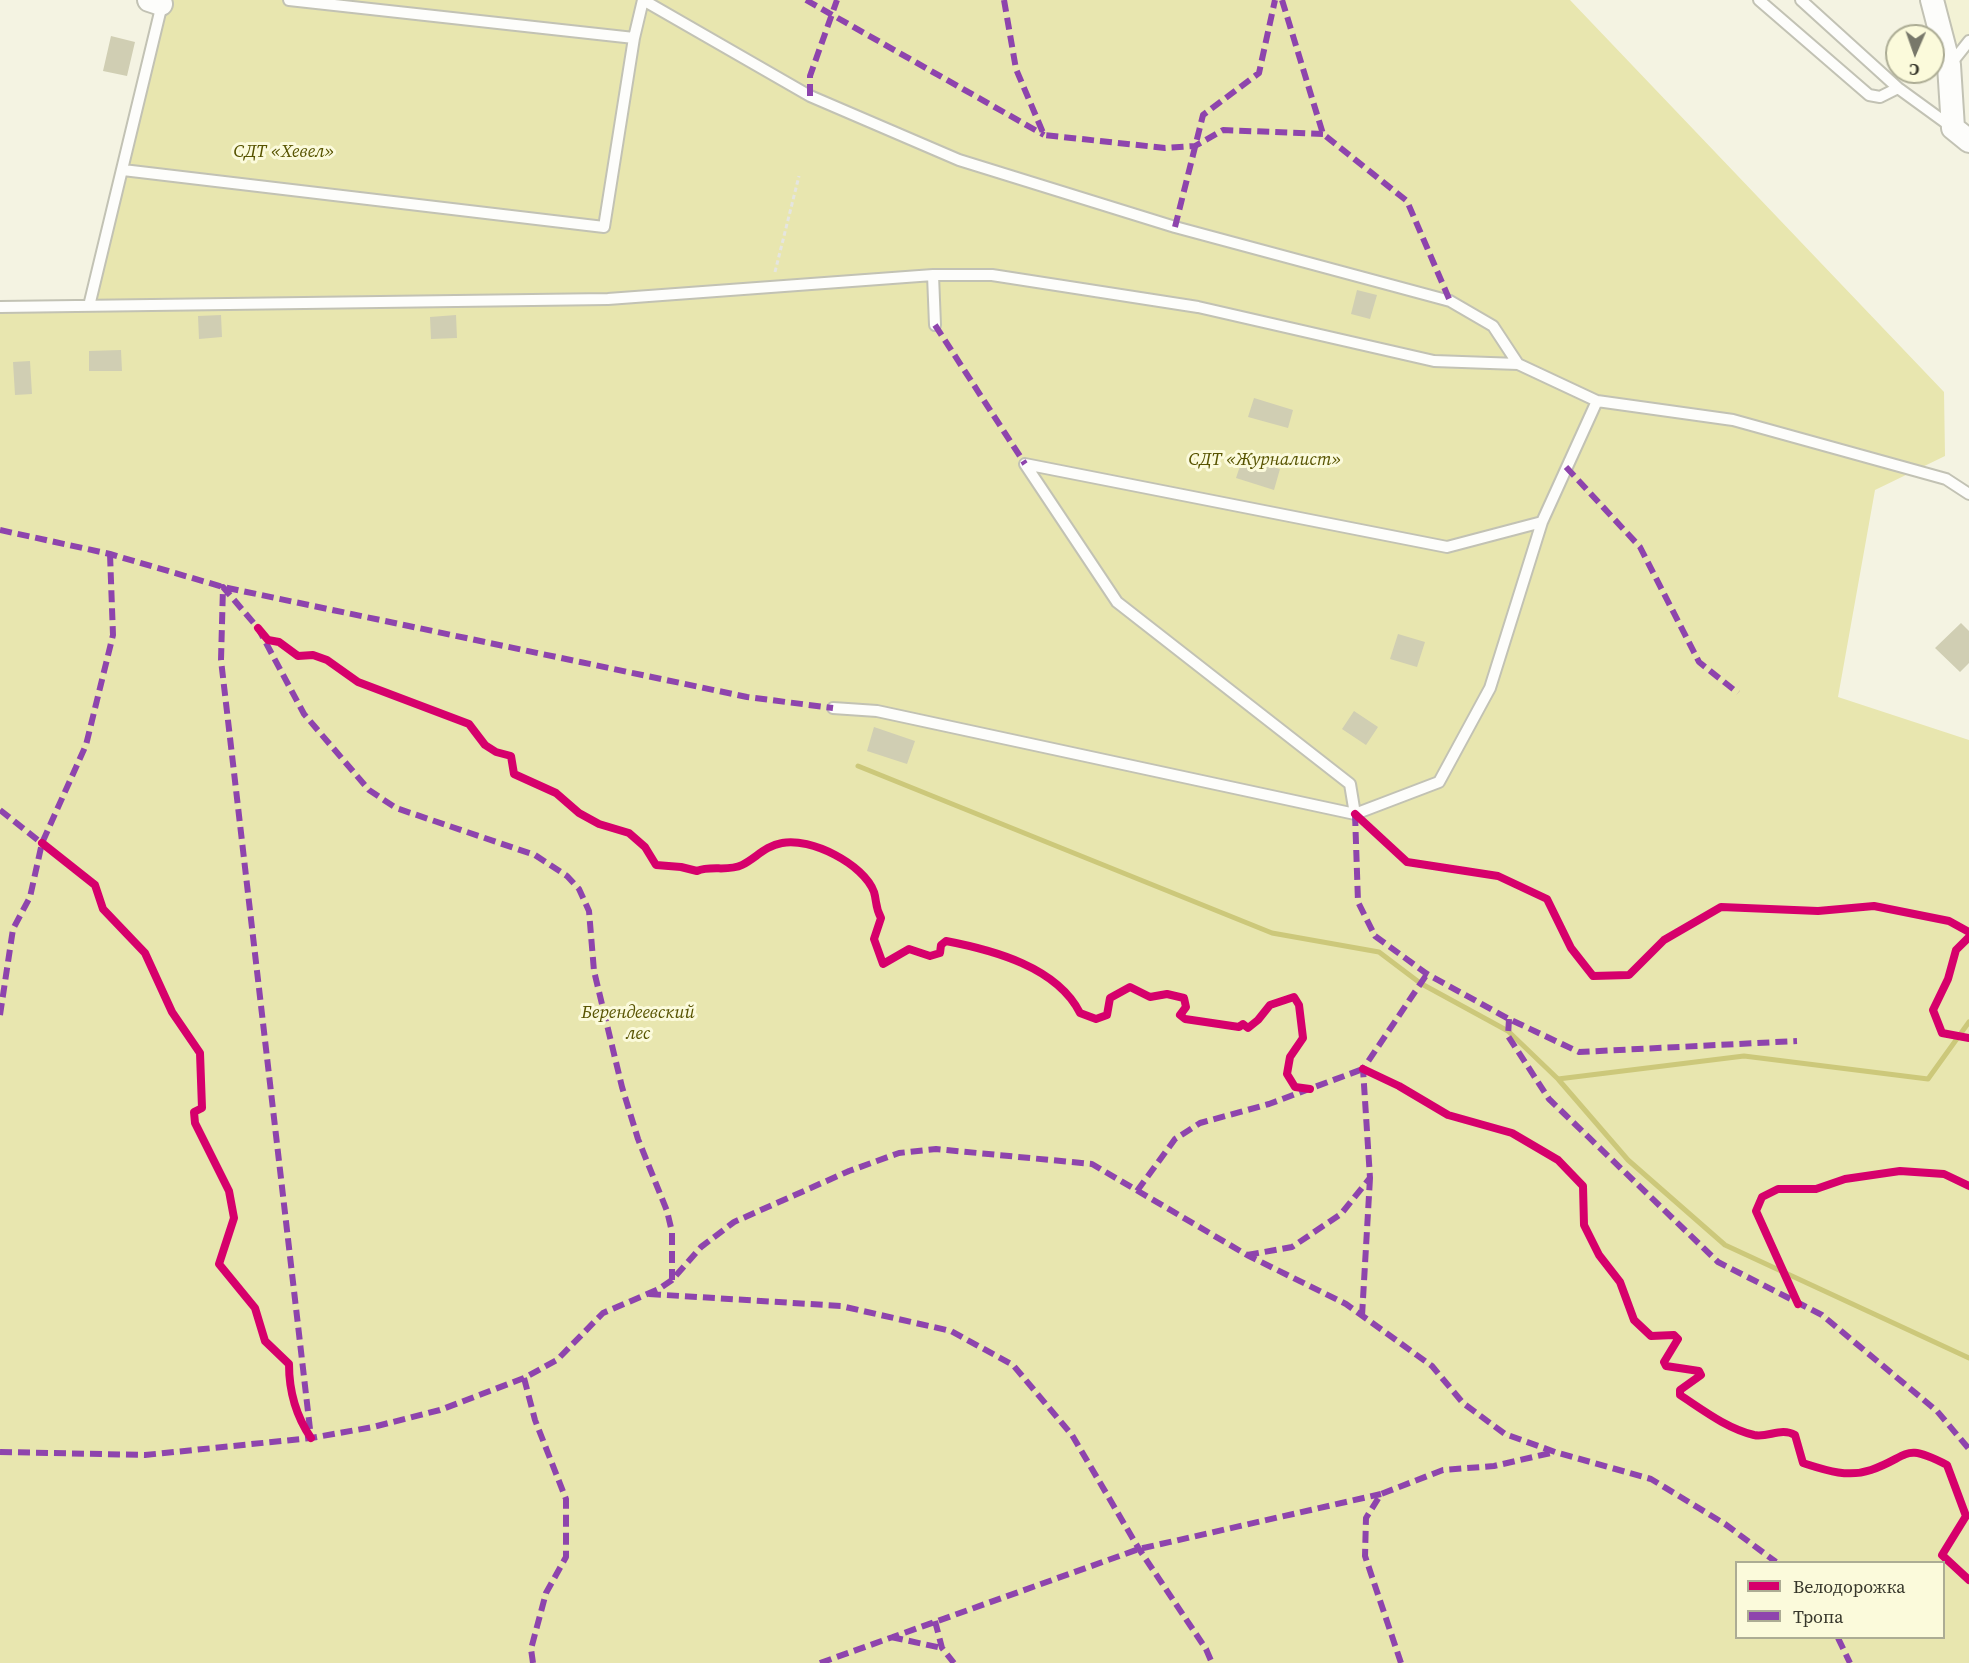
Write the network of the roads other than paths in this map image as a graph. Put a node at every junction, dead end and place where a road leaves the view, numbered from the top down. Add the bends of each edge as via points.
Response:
1 (289, 0) edge
2 (1759, 0) edge
3 (1801, 0) edge
4 (1932, 0) edge
5 (159, 1) edge
6 (634, 38) junction
7 (1969, 41) edge
8 (1949, 65) junction
9 (1898, 88) junction
10 (1961, 135) edge
11 (123, 170) junction
12 (933, 275) junction
13 (88, 306) junction
14 (0, 307) edge
15 (935, 325) dead end
16 (1518, 364) junction
17 (1597, 401) junction
18 (1969, 494) edge
19 (1542, 522) junction
20 (833, 708) dead end
21 (1354, 814) junction

1 - 6 lane
2 - 9 lane via 1869,95 1880,97
3 - 9 lane
4 - 8 street
5 - 11 lane
6 - 11 lane via 604,227
6 - 16 lane via 643,0 810,96 959,160 1175,227 1450,301 1493,326
7 - 8 lane
8 - 10 street
9 - 10 lane
11 - 13 lane
12 - 13 lane via 608,299
12 - 15 lane
12 - 16 lane via 992,275 1198,308 1434,361
13 - 14 lane
16 - 17 lane
17 - 18 lane via 1733,420 1946,479
17 - 19 lane
19 - 21 lane via 1490,688 1439,782
19 - 21 lane via 1447,547 1024,464 1118,602 1350,784
20 - 21 lane via 877,711

